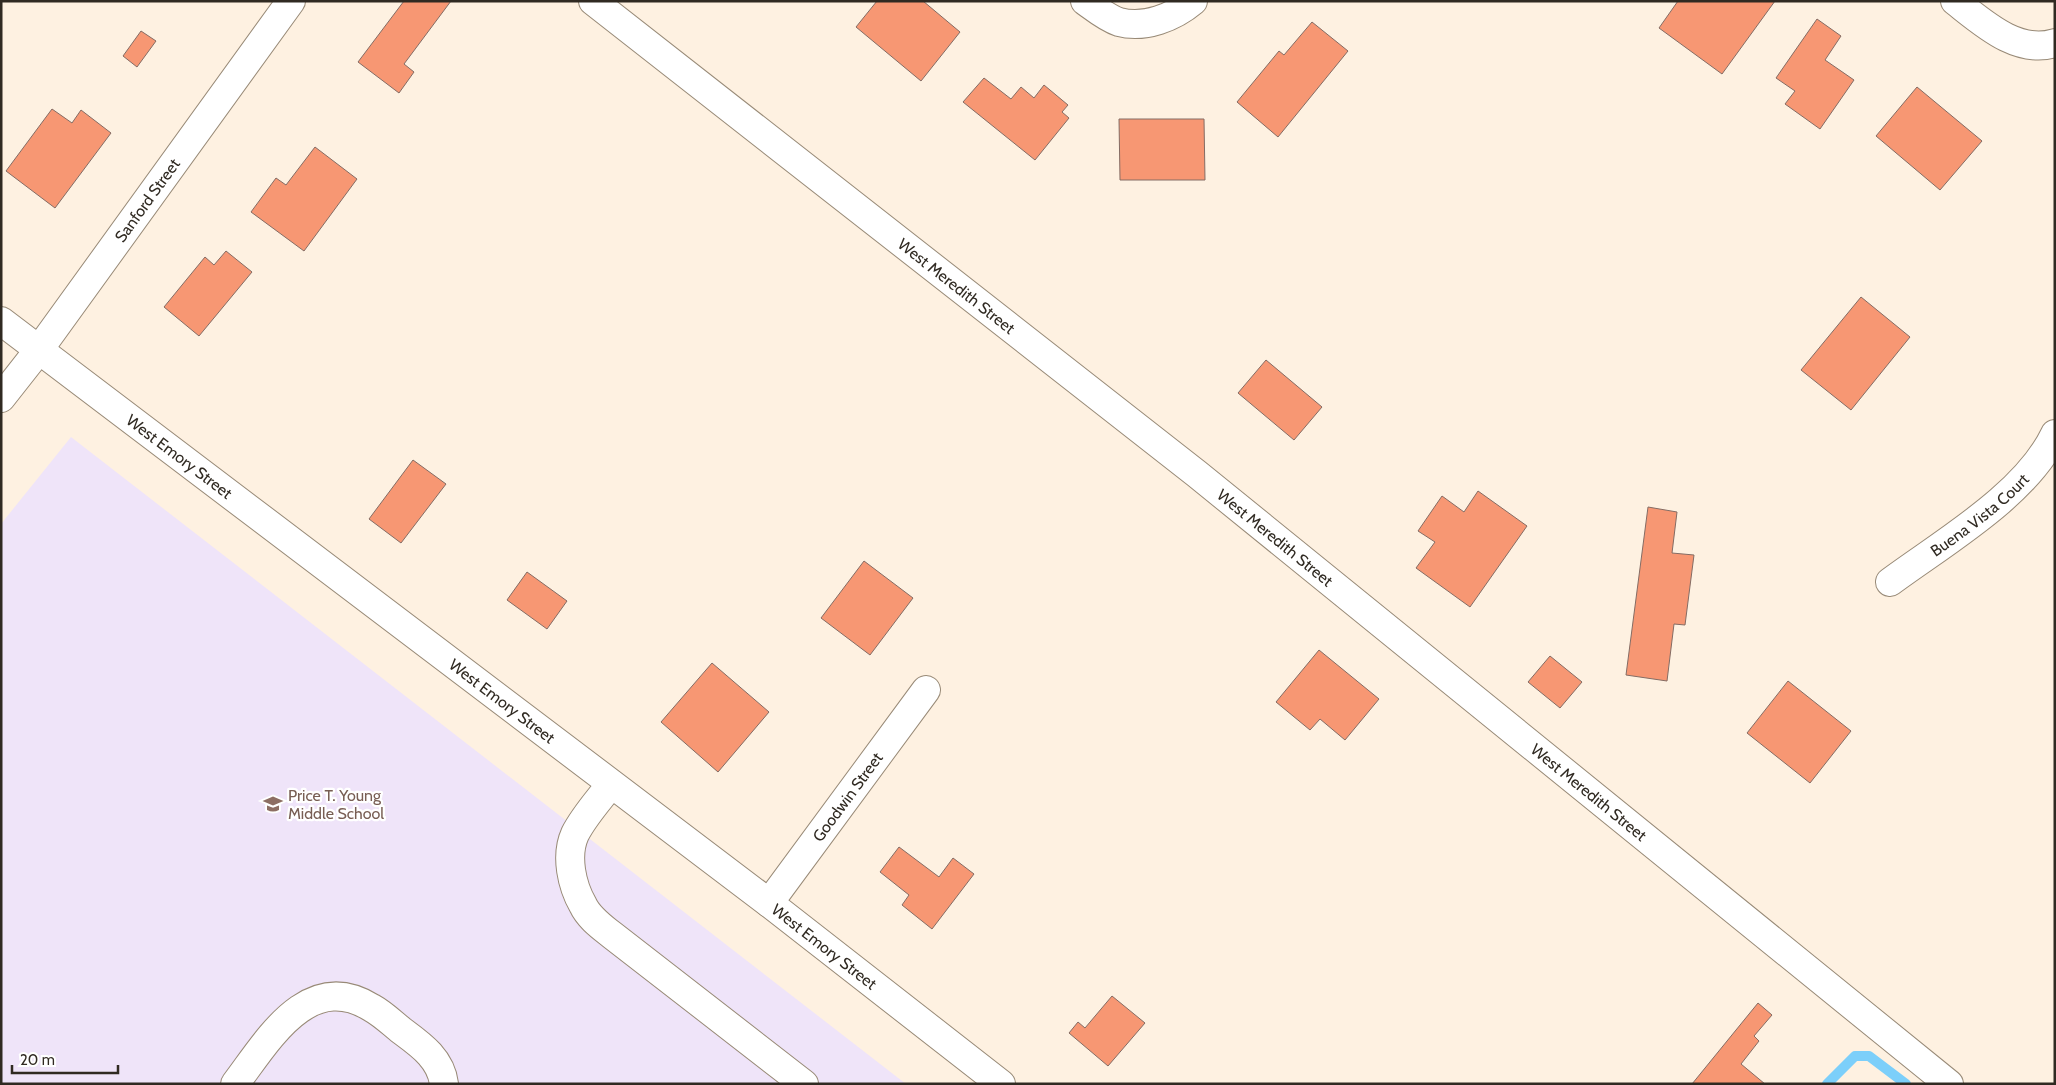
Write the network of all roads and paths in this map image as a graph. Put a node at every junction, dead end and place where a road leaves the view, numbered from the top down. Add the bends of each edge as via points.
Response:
1 (291, 1) edge
2 (593, 1) edge
3 (1085, 1) edge
4 (1194, 1) edge
5 (1955, 1) edge
6 (2055, 43) edge
7 (1, 321) edge
8 (38, 351) junction
9 (1, 398) edge
10 (2055, 434) edge
11 (1890, 582) dead end
12 (926, 690) dead end
13 (611, 784) junction
14 (769, 903) junction
15 (235, 1084) edge
16 (444, 1084) edge
17 (804, 1084) edge
18 (1001, 1084) edge
19 (1949, 1084) edge

1 - 8 street, Sanford Street
2 - 19 street, West Meredith Street via 1197,474
3 - 4 street via 1119,22 1135,23 1169,16
5 - 6 street via 1986,26 2008,38 2046,46
7 - 8 street, West Emory Street
8 - 9 street, Sanford Street
8 - 13 street, West Emory Street
10 - 11 street, Buena Vista Court via 2029,474 2007,495
12 - 14 street, Goodwin Street
13 - 14 street, West Emory Street
13 - 17 street via 574,836 570,861 583,906 612,935
14 - 18 street, West Emory Street
15 - 16 street via 283,1021 298,1008 335,996 372,1007 426,1050 437,1063

